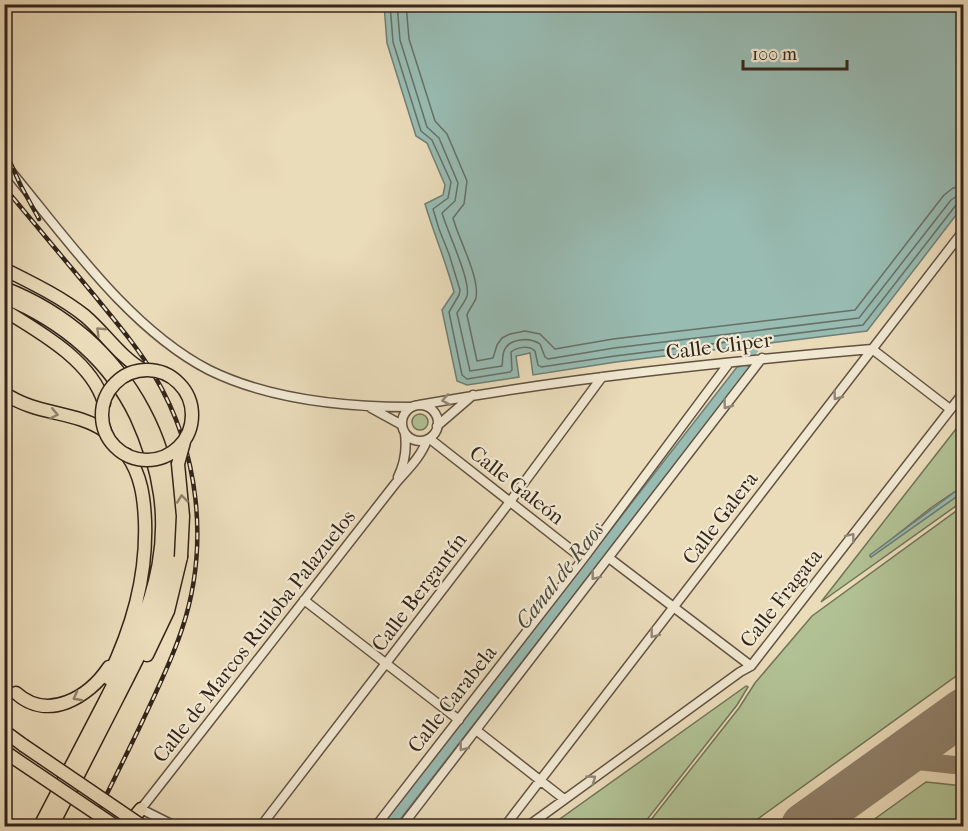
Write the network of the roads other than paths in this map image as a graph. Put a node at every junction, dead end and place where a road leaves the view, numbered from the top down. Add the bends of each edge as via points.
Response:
1 (4, 163) edge
2 (963, 230) edge
3 (4, 269) edge
4 (4, 278) edge
5 (37, 286) junction
6 (4, 288) edge
7 (4, 297) edge
8 (7, 312) edge
9 (872, 349) junction
10 (762, 358) junction
11 (732, 363) junction
12 (143, 370) junction
13 (602, 377) junction
14 (963, 392) edge
15 (4, 393) edge
16 (473, 395) junction
17 (104, 403) junction
18 (414, 406) junction
19 (368, 407) junction
20 (950, 410) junction
21 (437, 426) junction
22 (404, 430) junction
23 (105, 431) junction
24 (428, 439) junction
25 (185, 440) junction
26 (127, 455) junction
27 (395, 484) junction
28 (509, 502) junction
29 (145, 555) junction
30 (609, 558) junction
31 (583, 559) junction
32 (304, 600) junction
33 (675, 607) junction
34 (387, 663) junction
35 (751, 666) junction
36 (16, 693) dead end
37 (459, 720) junction
38 (476, 730) junction
39 (4, 731) edge
40 (4, 738) edge
41 (13, 753) edge
42 (540, 781) junction
43 (564, 799) junction
44 (141, 809) junction
45 (40, 826) edge
46 (52, 826) edge
47 (116, 826) edge
48 (127, 826) edge
49 (141, 826) edge
50 (176, 826) edge
51 (261, 826) edge
52 (376, 826) edge
53 (402, 826) edge
54 (506, 826) edge
55 (528, 826) edge

1 - 19 street via 110,289 175,348 239,382 299,398
2 - 9 street, Calle Galera
3 - 5 highway
4 - 5 highway
12 -> 5 highway via 84,316
6 - 46 highway via 51,310 78,329 125,379 157,442 171,507 170,561 158,610
7 - 45 highway via 37,312 70,334 118,384 149,449 161,504 160,561 145,618
8 - 17 highway via 81,366 99,388
9 - 10 street, Calle Cliper
9 - 20 street
9 -> 33 street, Calle Galera
10 - 11 street, Calle Cliper
10 -> 30 street
11 - 13 street, Calle Cliper
11 - 31 street, Calle Carabela
12 - 17 highway, bridge via 118,381
12 - 25 highway, bridge via 163,372 184,389 192,414
13 - 16 street, Calle Cliper
13 - 28 street, Calle Bergantín
14 - 20 street, Calle Fragata
15 -> 23 highway via 35,409 82,419
16 -> 18 street, Calle Cliper
16 - 21 street
17 - 23 highway, bridge
18 - 19 street, Calle Cliper
18 - 21 street via 427,406 433,411
18 - 22 street via 402,418
19 - 22 street
35 -> 20 street, Calle Fragata
21 - 24 street
22 - 24 street via 412,439
22 - 27 street via 407,448
23 - 26 highway, bridge via 111,442
24 - 27 street, Calle de Marcos Ruiloba Palazuelos
24 - 28 street, Calle Galeón
25 - 26 highway, bridge via 162,457 140,459
46 -> 25 highway, bridge via 158,634 171,600 181,557 183,516 178,464
26 - 29 highway via 141,484
27 - 32 street, Calle de Marcos Ruiloba Palazuelos
28 - 31 street, Calle Galeón
28 - 34 street, Calle Bergantín
29 -> 36 highway via 125,630 98,682 72,701 52,705 34,704
29 - 45 highway via 137,604 121,649
30 - 33 street
30 -> 38 street
31 - 37 street, Calle Carabela
32 - 34 street
32 - 44 street, Calle de Marcos Ruiloba Palazuelos
33 - 35 street
33 -> 42 street, Calle Galera
34 - 37 street
34 - 51 street, Calle Bergantín
43 -> 35 street, Calle Fragata
37 - 52 street, Calle Carabela
38 - 42 street
38 -> 53 street
39 - 41 highway
40 - 41 highway
41 - 47 highway, bridge
41 - 49 highway, bridge
42 - 43 street
42 - 54 street, Calle Galera
43 - 55 street, Calle Fragata
44 - 48 highway
44 - 50 street

